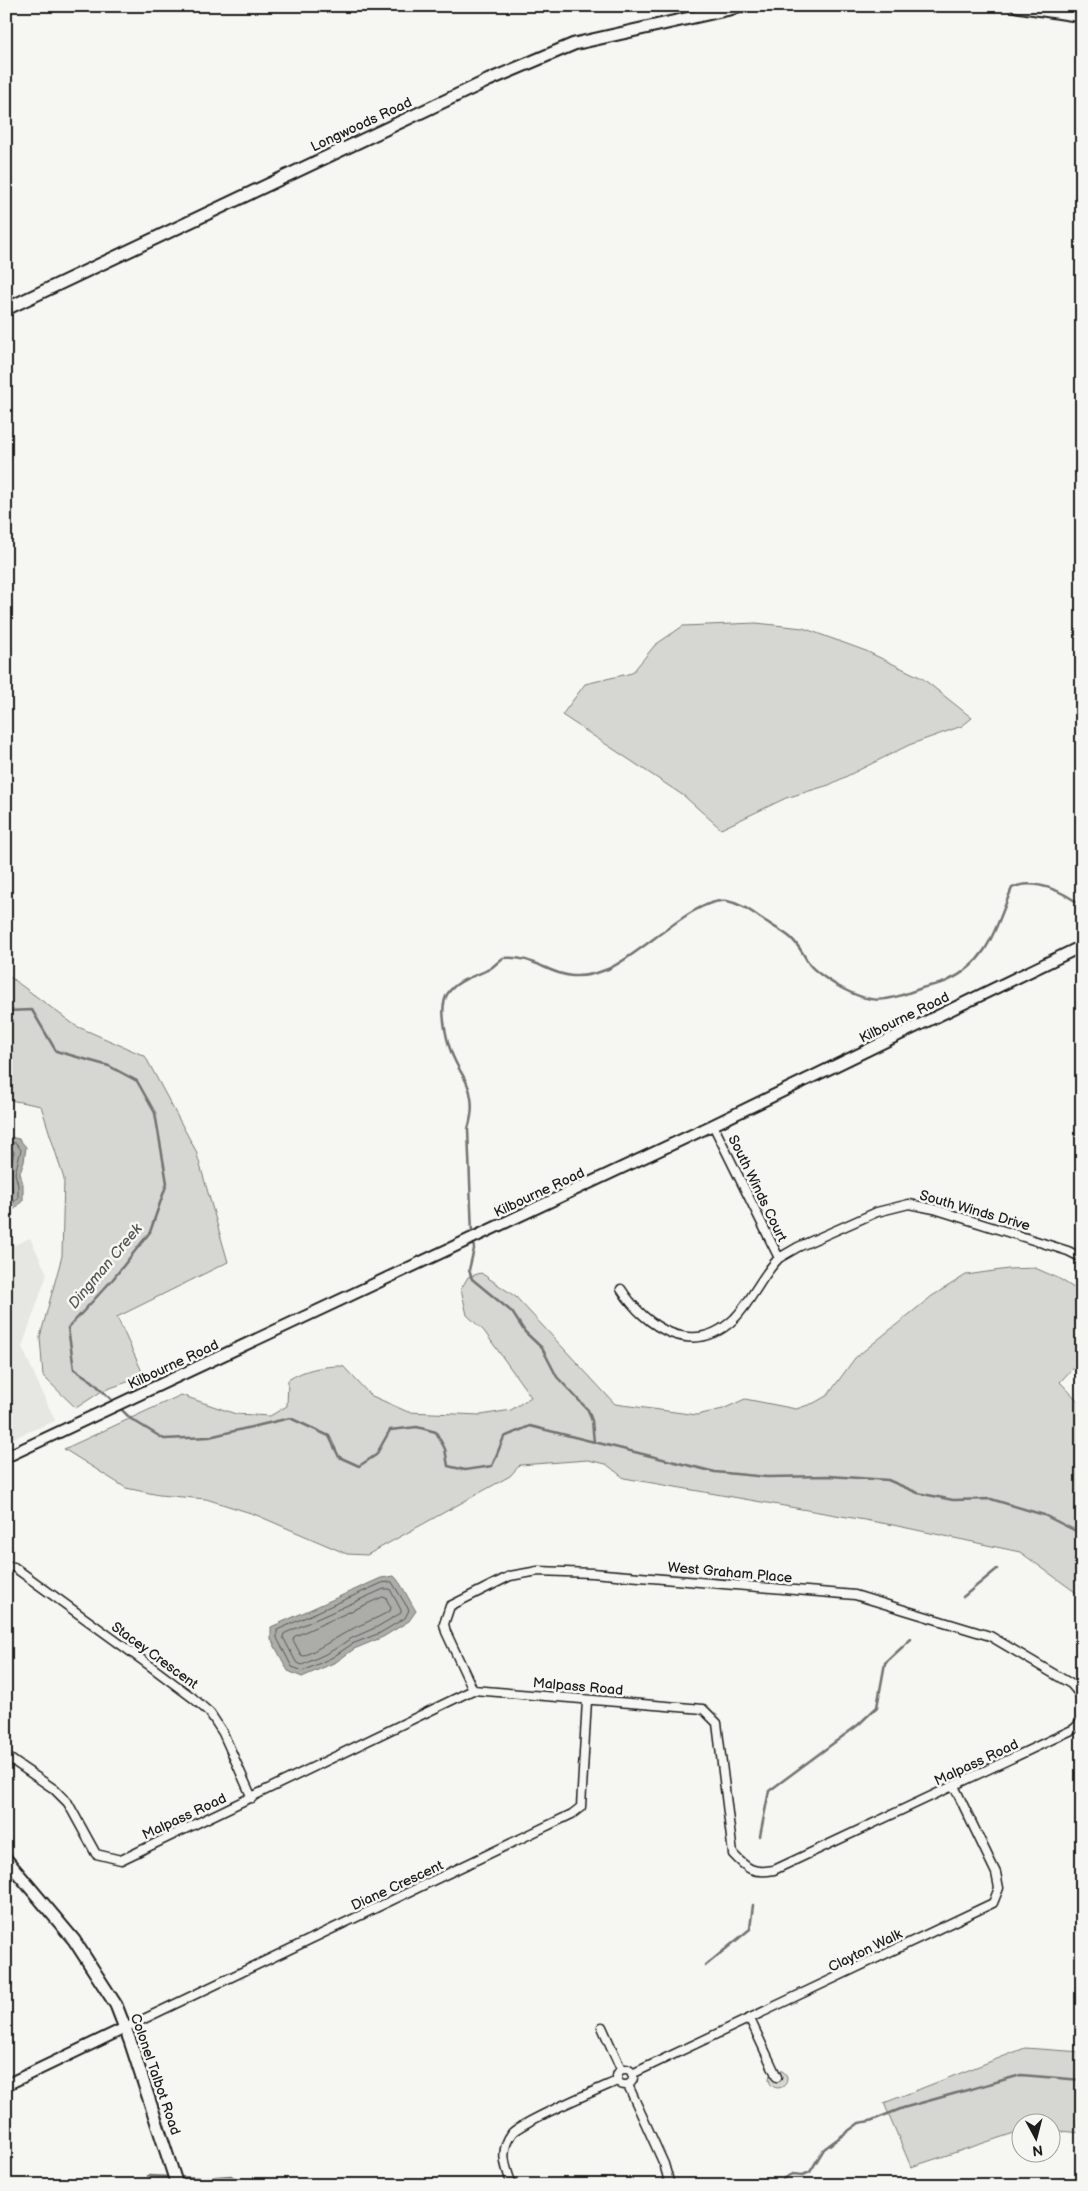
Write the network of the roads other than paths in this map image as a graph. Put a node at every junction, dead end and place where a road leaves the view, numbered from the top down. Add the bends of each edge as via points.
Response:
1 (742, 6) edge
2 (1017, 6) edge
3 (1082, 16) edge
4 (6, 309) edge
5 (1082, 946) edge
6 (713, 1125) junction
7 (779, 1258) junction
8 (1082, 1258) edge
9 (621, 1289) dead end
10 (6, 1457) edge
11 (6, 1566) edge
12 (473, 1690) junction
13 (1082, 1697) edge
14 (587, 1700) junction
15 (1082, 1721) edge
16 (6, 1756) edge
17 (954, 1786) junction
18 (252, 1798) junction
19 (6, 1859) edge
20 (750, 2019) junction
21 (602, 2027) dead end
22 (125, 2028) junction
23 (621, 2069) junction
24 (632, 2074) junction
25 (777, 2077) dead end
26 (617, 2081) junction
27 (6, 2085) edge
28 (628, 2085) junction
29 (177, 2185) edge
30 (512, 2185) edge
31 (670, 2185) edge

1 - 4 main road, Longwoods Road via 574,44 489,80
2 - 3 main road
5 - 6 street, Kilbourne Road
6 - 7 street, South Winds Court
6 - 10 street, Kilbourne Road
7 - 8 street, South Winds Drive via 877,1212 909,1204 934,1209
7 - 9 street, South Winds Court via 735,1318 719,1331 692,1339 667,1332 642,1316
11 - 18 street, Stacey Crescent via 14,1567 210,1713
12 - 13 street, West Graham Place via 446,1632 444,1624 450,1606 510,1576 538,1571 854,1594 990,1636 1071,1684
12 - 14 street, Malpass Road
12 - 18 street, Malpass Road
14 - 17 street, Malpass Road via 703,1709 716,1723 733,1854 745,1866 759,1873 774,1870
14 - 22 street, Diane Crescent via 581,1807 572,1814
15 - 17 street, Malpass Road via 1074,1729
16 - 18 street, Malpass Road via 54,1789 68,1803 96,1854 121,1860
17 - 20 street, Clayton Walk via 996,1873 999,1888 992,1903
19 - 22 main road, Colonel Talbot Road via 74,1940 116,2005
20 - 24 street, Clayton Walk
20 - 25 street
21 - 23 street
22 - 27 street
22 - 29 main road, Colonel Talbot Road
23 - 24 street via 628,2069
23 - 26 street via 616,2074
24 - 28 street via 633,2080
26 - 28 street
26 - 30 street via 514,2132 503,2164
28 - 31 street via 664,2164

